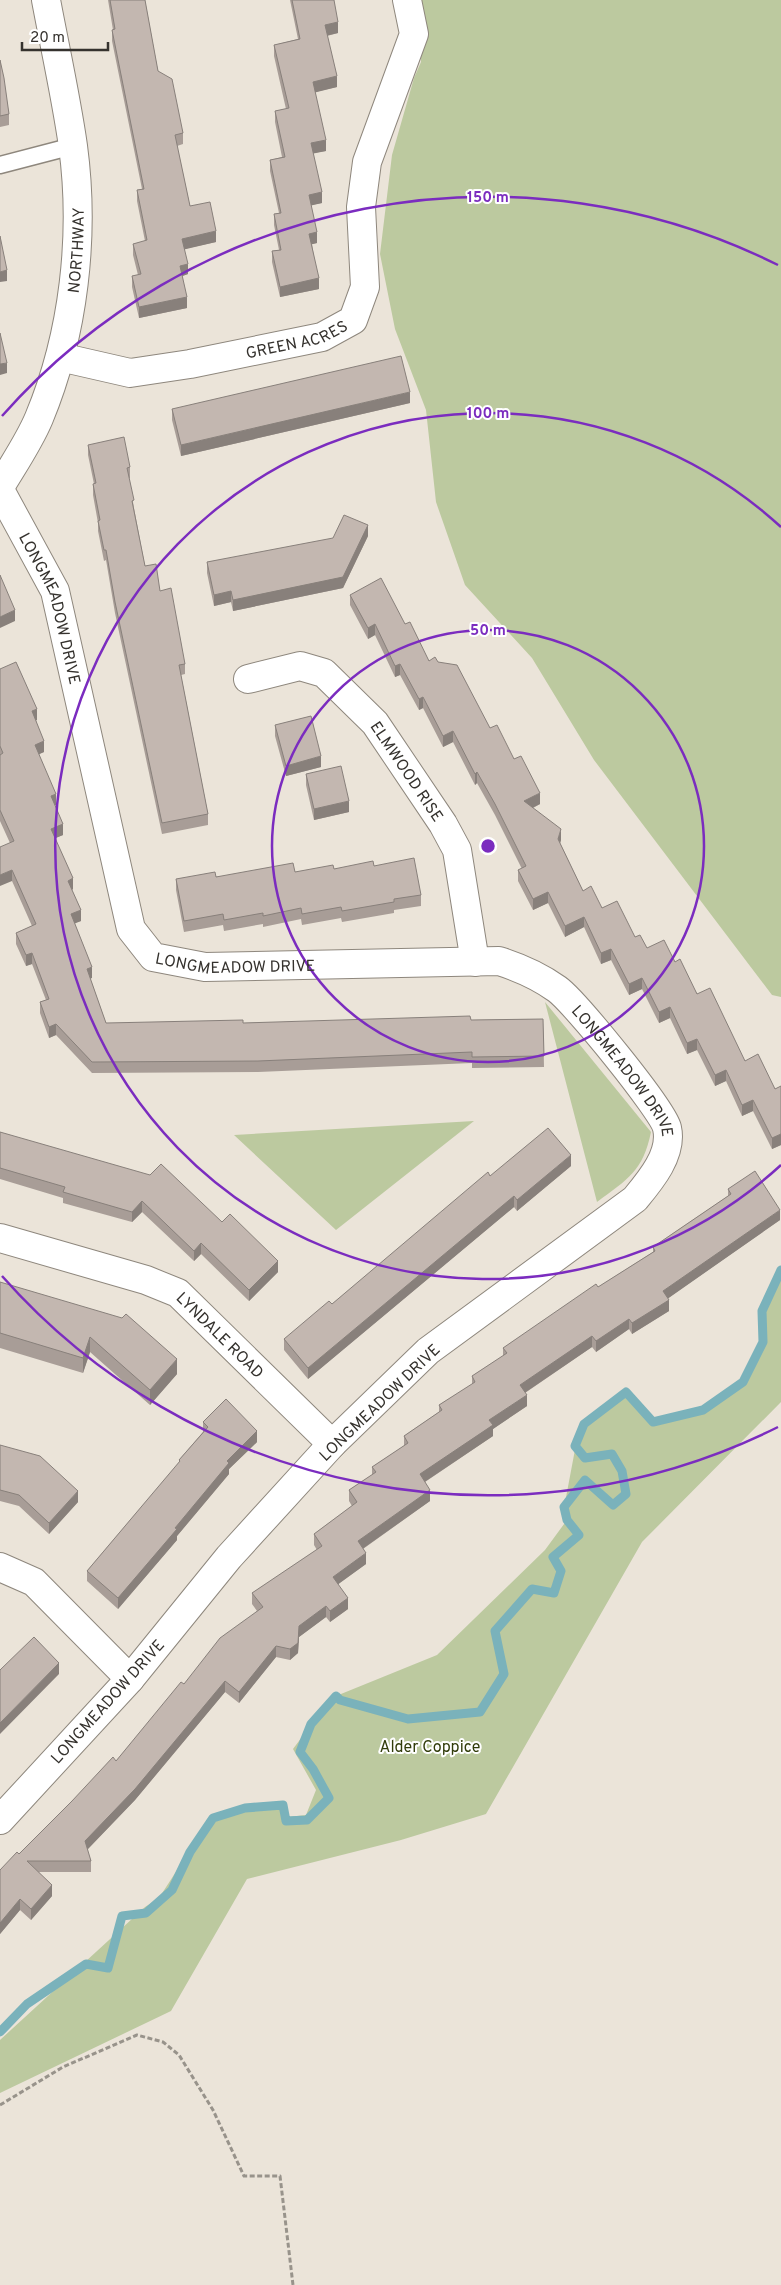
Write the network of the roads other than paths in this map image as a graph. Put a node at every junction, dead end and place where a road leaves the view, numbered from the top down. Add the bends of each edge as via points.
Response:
1 (46, 0) edge
2 (407, 0) edge
3 (73, 146) junction
4 (0, 165) edge
5 (60, 357) junction
6 (0, 489) edge
7 (248, 679) dead end
8 (475, 962) junction
9 (0, 1238) edge
10 (332, 1444) junction
11 (0, 1567) edge
12 (130, 1679) junction
13 (0, 1820) edge

1 - 3 street, NORTHWAY
2 - 5 street, GREEN ACRES via 414,34 367,162 361,207 365,287 353,320 322,337 130,373
3 - 4 lane
3 - 5 street, NORTHWAY via 78,211 72,291
5 - 6 street, NORTHWAY via 38,419
6 - 8 street, LONGMEADOW DRIVE via 55,591 131,929 153,957 205,967
7 - 8 street, ELMWOOD RISE via 300,666 324,673 375,723 457,850
8 - 10 street, LONGMEADOW DRIVE via 499,961 527,970 559,990 585,1017 653,1103 667,1128 666,1150 656,1174 635,1198 428,1352
9 - 10 street, LYNDALE ROAD via 146,1280 178,1293
10 - 12 street, LONGMEADOW DRIVE via 229,1557
11 - 12 street via 34,1582
12 - 13 street, LONGMEADOW DRIVE

